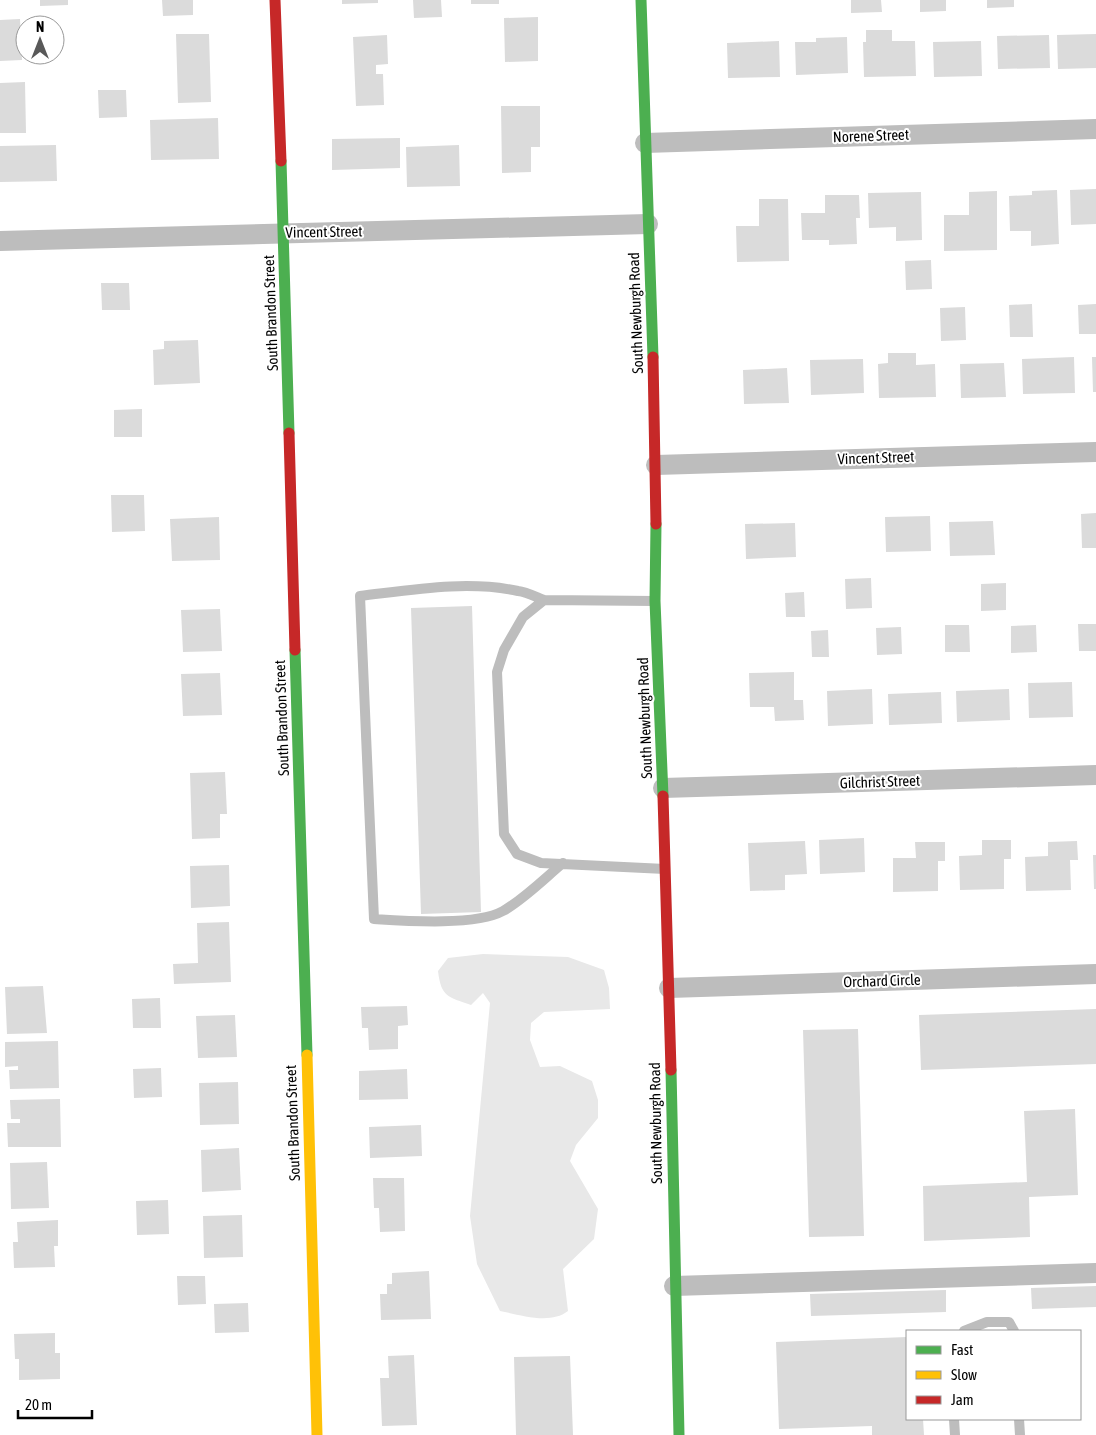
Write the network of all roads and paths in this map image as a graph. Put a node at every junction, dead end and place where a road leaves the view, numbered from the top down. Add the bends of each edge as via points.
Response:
1 (274, 0) edge
2 (641, 0) edge
3 (1096, 129) edge
4 (646, 143) junction
5 (648, 224) junction
6 (284, 233) junction
7 (0, 241) edge
8 (1096, 452) edge
9 (656, 465) junction
10 (544, 600) junction
11 (655, 601) junction
12 (1096, 775) edge
13 (663, 788) junction
14 (563, 863) junction
15 (666, 869) junction
16 (1096, 974) edge
17 (668, 988) junction
18 (1096, 1272) edge
19 (674, 1286) junction
20 (967, 1330) edge
21 (1013, 1330) edge
22 (954, 1420) edge
23 (1020, 1420) edge
24 (317, 1435) edge
25 (679, 1435) edge
26 (955, 1435) edge
27 (1020, 1435) edge

1 - 6 main road, South Brandon Street
2 - 4 main road, South Newburgh Road
3 - 4 street, Norene Street
4 - 5 main road, South Newburgh Road
5 - 6 street, Vincent Street
5 - 9 main road, South Newburgh Road
6 - 7 street, Vincent Street
6 - 24 main road, South Brandon Street
8 - 9 street, Vincent Street
9 - 11 main road, South Newburgh Road
10 - 11 lane
10 - 14 lane via 523,616 496,672 504,834 517,854 541,863
10 - 14 lane via 519,591 467,587 433,587 360,596 374,919 415,922 469,920 502,912
11 - 13 main road, South Newburgh Road
12 - 13 street, Gilchrist Street
13 - 15 main road, South Newburgh Road
14 - 15 lane
15 - 17 main road, South Newburgh Road
16 - 17 street, Orchard Circle
17 - 19 main road, South Newburgh Road
18 - 19 street
19 - 25 main road, South Newburgh Road
20 - 21 lane via 987,1322 1009,1322
22 - 26 lane
23 - 27 lane

